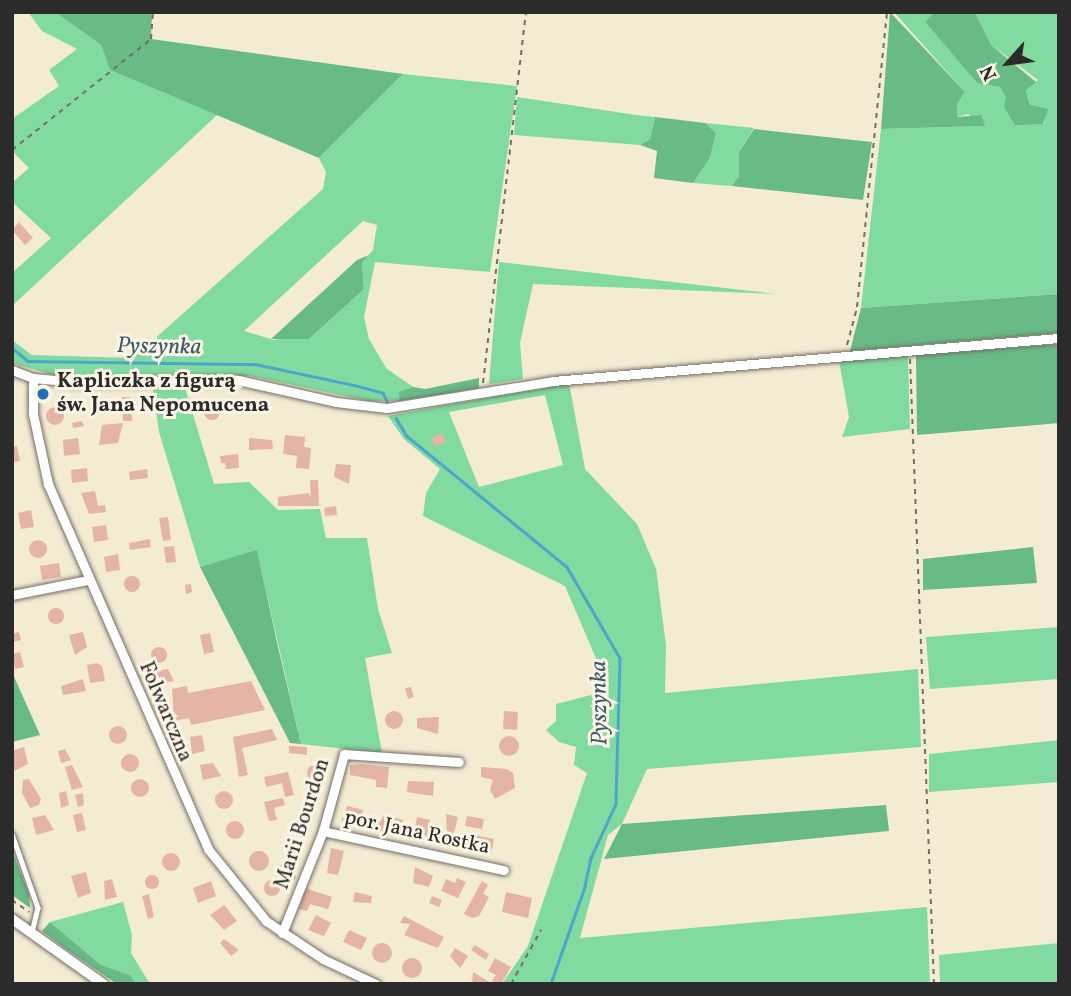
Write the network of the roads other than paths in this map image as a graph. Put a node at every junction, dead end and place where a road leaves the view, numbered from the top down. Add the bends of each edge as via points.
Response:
1 (1059, 338) edge
2 (12, 370) edge
3 (33, 378) junction
4 (88, 580) junction
5 (12, 595) edge
6 (459, 762) dead end
7 (323, 831) junction
8 (12, 834) edge
9 (503, 870) dead end
10 (14, 924) edge
11 (31, 932) junction
12 (282, 933) junction
13 (103, 984) edge
14 (376, 984) edge

1 - 3 street via 484,391 387,408 336,402 238,380 77,382
2 - 3 street
3 - 4 street, Folwarczna via 33,414 43,464
4 - 5 street
4 - 12 street, Folwarczna via 208,849 245,900
6 - 7 street, Marii Bourdon via 344,754
7 - 9 street, por. Jana Rostka
7 - 12 street, Marii Bourdon
8 - 11 lane via 34,891 38,918
10 - 11 street
11 - 13 street
12 - 14 street, Folwarczna

